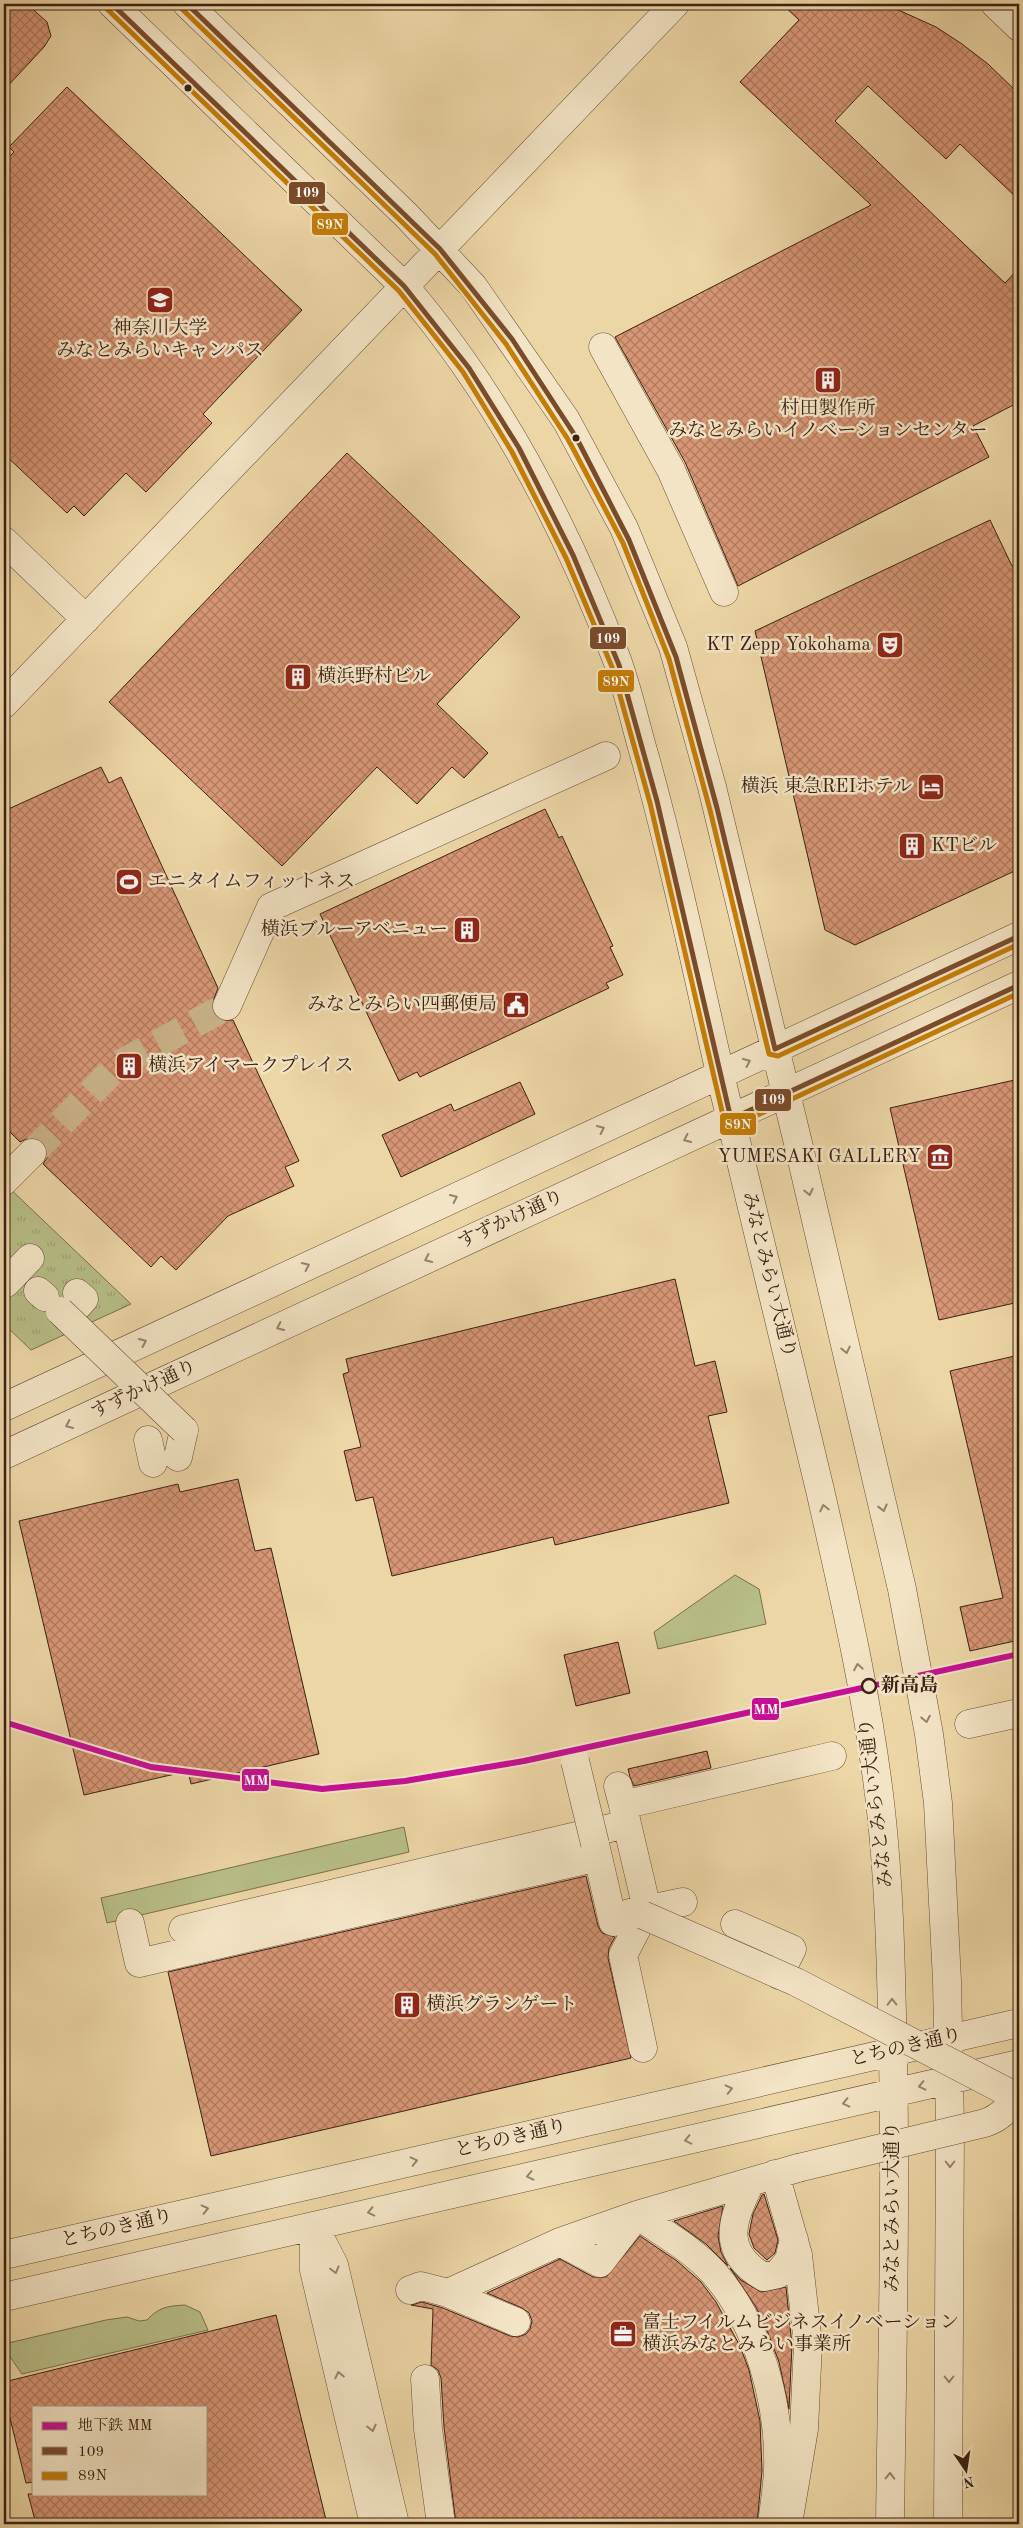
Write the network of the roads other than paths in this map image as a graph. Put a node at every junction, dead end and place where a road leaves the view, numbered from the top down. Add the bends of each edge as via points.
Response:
1 (112, 4) edge
2 (187, 4) edge
3 (674, 4) edge
4 (995, 4) edge
5 (1019, 27) edge
6 (440, 249) junction
7 (404, 286) junction
8 (603, 348) dead end
9 (4, 541) edge
10 (724, 592) dead end
11 (86, 619) junction
12 (4, 704) edge
13 (606, 756) dead end
14 (1019, 936) edge
15 (1019, 985) edge
16 (227, 1006) tunnel mouth
17 (775, 1050) junction
18 (720, 1074) junction
19 (786, 1093) junction
20 (731, 1119) junction
21 (32, 1153) tunnel mouth
22 (4, 1181) edge
23 (38, 1286) dead end
24 (4, 1407) edge
25 (160, 1454) dead end
26 (4, 1455) edge
27 (1019, 1713) edge
28 (969, 1724) dead end
29 (832, 1756) dead end
30 (575, 1761) dead end
31 (623, 1805) junction
32 (597, 1850) junction
33 (682, 1902) dead end
34 (647, 1910) junction
35 (613, 1920) junction
36 (735, 1924) dead end
37 (183, 1929) dead end
38 (135, 1934) dead end
39 (787, 1978) junction
40 (1019, 2022) edge
41 (948, 2038) junction
42 (644, 2048) dead end
43 (893, 2051) junction
44 (1019, 2064) edge
45 (949, 2080) junction
46 (894, 2092) junction
47 (1018, 2095) edge
48 (774, 2175) junction
49 (637, 2215) junction
50 (314, 2226) junction
51 (794, 2239) junction
52 (4, 2255) edge
53 (410, 2290) dead end
54 (448, 2293) junction
55 (4, 2297) edge
56 (516, 2322) dead end
57 (425, 2379) dead end
58 (374, 2524) edge
59 (395, 2524) edge
60 (441, 2524) edge
61 (772, 2524) edge
62 (786, 2524) edge
63 (890, 2524) edge
64 (948, 2524) edge

1 - 7 street, みなとみらい大通り
2 - 6 street
3 - 6 street
4 - 5 street
6 - 7 street
6 - 17 street via 473,286 566,420 624,528 673,647 712,787
7 - 11 street
7 - 18 street, みなとみらい大通り via 470,368 519,448 573,555 619,665 657,801
8 - 10 street via 677,467
9 - 11 street
11 - 12 street
13 - 16 street via 271,907
14 - 17 street
15 - 19 street, すずかけ通り
18 -> 17 street
17 - 19 street
18 - 20 street, みなとみらい大通り
24 -> 18 street
19 - 20 street, すずかけ通り
19 -> 41 street via 902,1589 929,1734 938,1803 945,1909
20 -> 26 street, すずかけ通り
43 -> 20 street, みなとみらい大通り via 890,1918 872,1747 845,1600
21 - 22 street
23 - 25 street, bridge via 184,1430
27 - 28 street
29 - 31 street
30 - 32 street, bridge
31 - 34 street
31 - 37 street
32 - 35 street
32 - 38 street via 139,1963
33 - 34 street
34 - 35 street
34 - 42 street via 624,1955
35 - 39 street, bridge via 643,1915
36 - 39 street via 769,1934 792,1950
39 - 47 street, bridge
40 - 41 street, とちのき通り
41 - 43 street, とちのき通り
41 - 45 street
43 - 46 street, みなとみらい大通り
52 -> 43 street, とちのき通り
44 - 45 street
45 -> 46 street
45 -> 64 street
46 -> 50 street
63 -> 46 street, みなとみらい大通り
47 - 48 street, bridge via 999,2118 985,2123
48 - 49 street
48 - 51 street via 792,2198
48 - 51 street via 740,2201 733,2228 734,2243 740,2258 764,2277 778,2274 789,2260
49 - 54 street via 560,2242
49 - 61 street via 695,2254 728,2291 744,2317 761,2359 774,2416 778,2472
50 - 55 street
58 -> 50 street via 314,2270
50 -> 59 street via 334,2265
51 - 62 street via 806,2314 807,2383 798,2469
53 - 54 street via 421,2286
54 - 56 street
57 - 60 street via 428,2429

